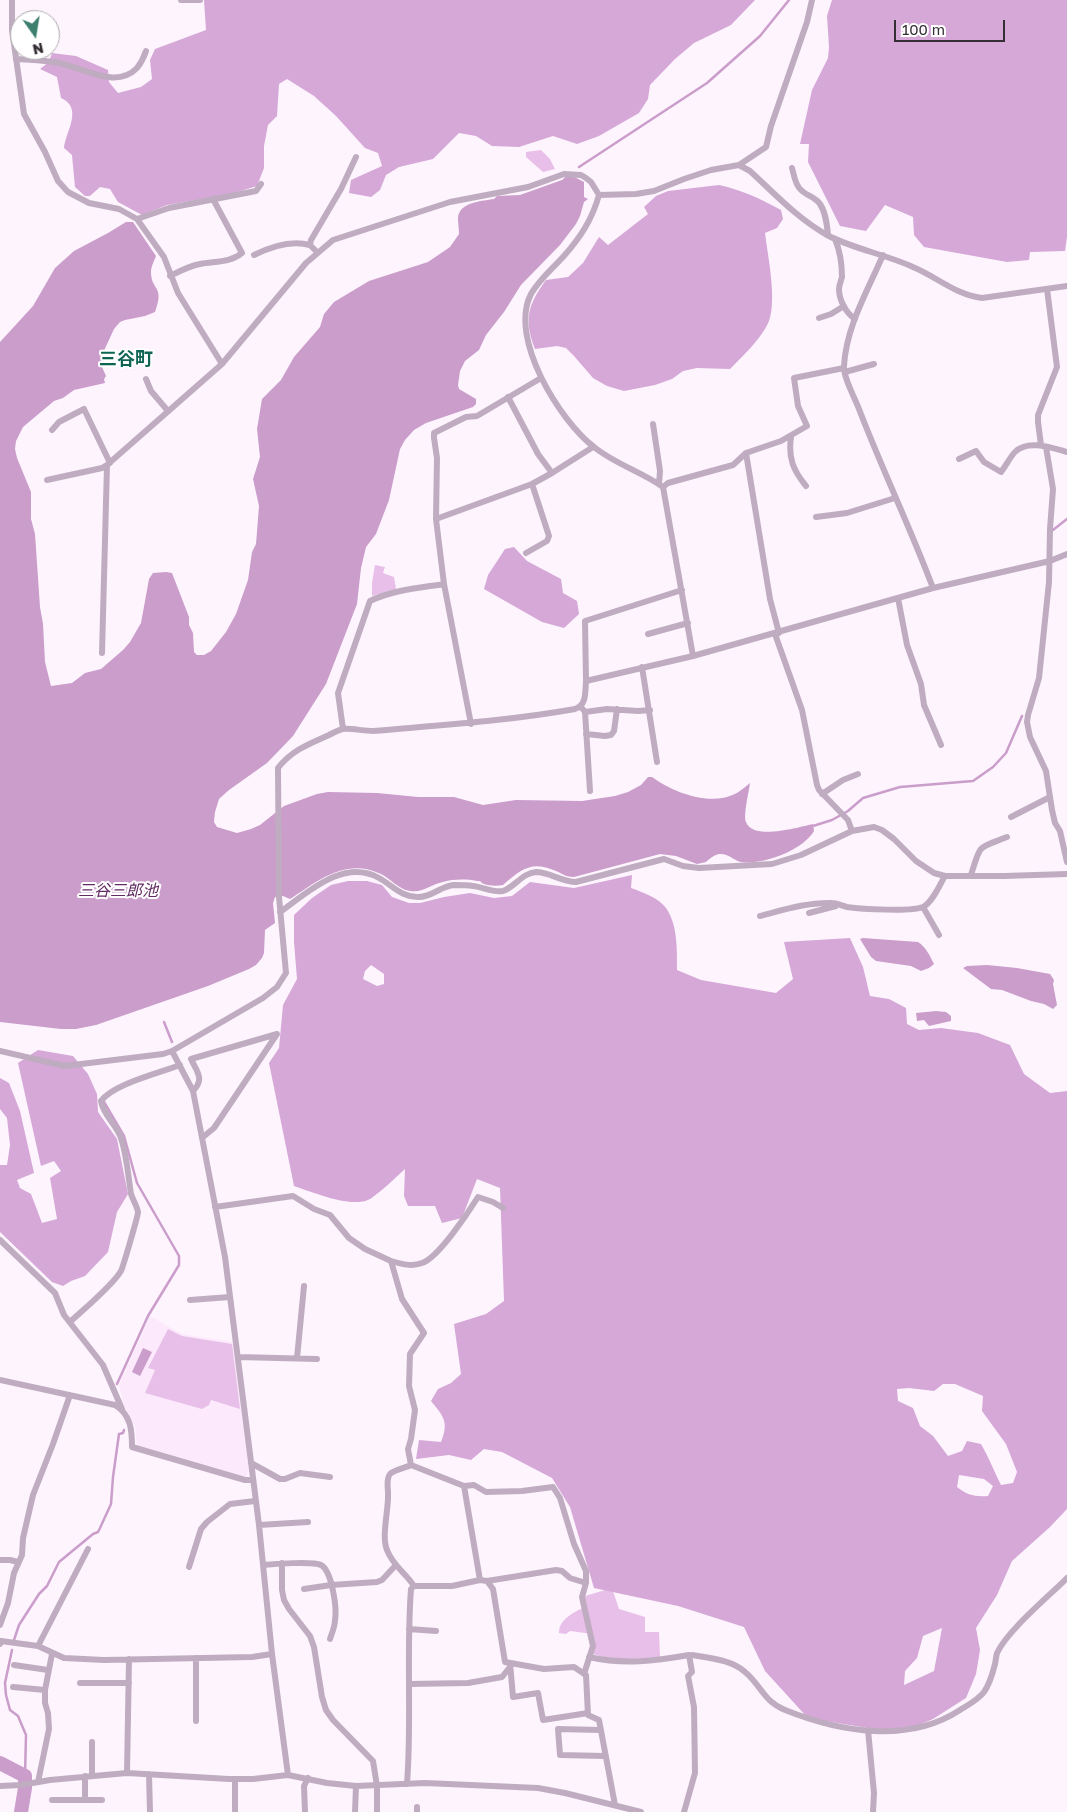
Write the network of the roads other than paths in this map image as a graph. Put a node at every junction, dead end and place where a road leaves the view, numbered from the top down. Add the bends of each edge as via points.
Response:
1 (181, 0) edge
2 (200, 0) edge
3 (812, 0) edge
4 (146, 51) dead end
5 (16, 60) edge
6 (40, 60) edge
7 (356, 157) dead end
8 (739, 165) junction
9 (792, 168) dead end
10 (261, 184) dead end
11 (599, 195) junction
12 (213, 199) junction
13 (138, 218) junction
14 (828, 235) junction
15 (835, 239) junction
16 (310, 245) junction
17 (316, 252) junction
18 (254, 255) dead end
19 (883, 255) junction
20 (170, 276) junction
21 (1067, 286) edge
22 (1047, 289) junction
23 (844, 306) junction
24 (819, 318) dead end
25 (855, 319) junction
26 (222, 364) junction
27 (874, 364) dead end
28 (844, 370) junction
29 (541, 378) junction
30 (146, 379) dead end
31 (508, 397) junction
32 (168, 411) junction
33 (653, 424) dead end
34 (52, 430) dead end
35 (791, 437) junction
36 (1044, 446) junction
37 (593, 447) junction
38 (1067, 452) edge
39 (746, 453) junction
40 (959, 459) dead end
41 (108, 464) junction
42 (552, 473) junction
43 (46, 480) dead end
44 (532, 484) junction
45 (661, 485) junction
46 (806, 486) dead end
47 (895, 498) junction
48 (816, 517) dead end
49 (436, 519) junction
50 (526, 553) dead end
51 (1067, 554) edge
52 (1050, 561) junction
53 (444, 584) junction
54 (933, 588) junction
55 (682, 590) junction
56 (898, 598) junction
57 (688, 623) junction
58 (777, 633) junction
59 (648, 634) dead end
60 (102, 653) dead end
61 (693, 656) junction
62 (642, 667) junction
63 (586, 682) junction
64 (616, 709) junction
65 (583, 710) junction
66 (650, 710) junction
67 (471, 724) junction
68 (343, 729) junction
69 (586, 734) junction
70 (941, 745) dead end
71 (657, 762) dead end
72 (858, 774) dead end
73 (590, 791) dead end
74 (822, 794) junction
75 (1050, 797) junction
76 (1011, 817) dead end
77 (852, 831) junction
78 (1007, 837) dead end
79 (1067, 862) edge
80 (1067, 874) edge
81 (971, 875) junction
82 (945, 876) junction
83 (845, 907) junction
84 (923, 907) junction
85 (280, 912) junction
86 (809, 913) dead end
87 (760, 916) dead end
88 (939, 935) dead end
89 (0, 1051) edge
90 (172, 1051) junction
91 (180, 1065) junction
92 (193, 1091) junction
93 (203, 1138) junction
94 (216, 1207) junction
95 (503, 1208) dead end
96 (0, 1240) edge
97 (390, 1261) junction
98 (304, 1286) dead end
99 (230, 1297) junction
100 (190, 1300) dead end
101 (70, 1322) junction
102 (238, 1357) junction
103 (297, 1358) junction
104 (317, 1359) dead end
105 (0, 1380) edge
106 (70, 1395) junction
107 (122, 1409) junction
108 (251, 1462) junction
109 (411, 1465) junction
110 (330, 1477) dead end
111 (253, 1480) junction
112 (464, 1486) junction
113 (255, 1501) junction
114 (308, 1522) dead end
115 (259, 1525) junction
116 (88, 1549) dead end
117 (0, 1560) edge
118 (18, 1562) junction
119 (282, 1563) junction
120 (263, 1565) junction
121 (395, 1566) junction
122 (189, 1567) dead end
123 (1067, 1578) edge
124 (483, 1581) junction
125 (586, 1583) junction
126 (331, 1585) junction
127 (414, 1586) junction
128 (304, 1589) dead end
129 (0, 1625) edge
130 (409, 1629) junction
131 (436, 1631) dead end
132 (330, 1638) dead end
133 (0, 1644) edge
134 (38, 1646) junction
135 (52, 1654) junction
136 (272, 1654) junction
137 (692, 1654) dead end
138 (589, 1657) junction
139 (196, 1658) junction
140 (129, 1659) junction
141 (14, 1665) dead end
142 (510, 1665) junction
143 (48, 1670) junction
144 (584, 1674) junction
145 (80, 1683) dead end
146 (128, 1683) junction
147 (409, 1684) junction
148 (13, 1686) dead end
149 (45, 1690) junction
150 (588, 1713) junction
151 (196, 1721) dead end
152 (600, 1730) junction
153 (868, 1730) junction
154 (92, 1742) dead end
155 (605, 1756) junction
156 (127, 1773) junction
157 (149, 1774) junction
158 (288, 1775) junction
159 (88, 1776) junction
160 (308, 1778) junction
161 (235, 1779) junction
162 (38, 1782) junction
163 (408, 1784) junction
164 (0, 1786) edge
165 (356, 1786) junction
166 (377, 1786) junction
167 (52, 1800) dead end
168 (85, 1800) junction
169 (102, 1800) dead end
170 (615, 1805) junction
171 (623, 1810) edge
172 (150, 1812) edge
173 (235, 1812) edge
174 (304, 1812) edge
175 (355, 1812) edge
176 (377, 1812) edge
177 (641, 1812) edge
178 (684, 1812) edge
179 (873, 1812) edge

1 - 2 street
3 - 8 street via 766,147
4 - 6 street via 135,70 115,78
5 - 13 street via 24,114 58,181 68,192 90,203 119,209
7 - 16 street
8 - 11 street via 712,170 654,191
8 - 14 street via 750,171 810,225
9 - 14 street via 800,190 820,204
10 - 12 street via 256,191
11 - 17 street via 582,175 564,174 528,187 450,202 332,240
11 - 29 street via 585,230 541,279 526,308 527,339
12 - 13 street
12 - 20 street via 242,253 229,260 183,269
13 - 20 street via 164,257
14 - 15 street
15 - 19 street
15 - 23 street via 841,258 839,290
16 - 17 street
16 - 18 street via 301,242 267,248
17 - 26 street
19 - 22 street via 971,297
19 - 25 street
20 - 26 street
21 - 22 street
22 - 36 street via 1057,367 1038,415
23 - 24 street
23 - 25 street
25 - 28 street
26 - 32 street
27 - 28 street
28 - 35 street via 794,378 798,406 807,426
28 - 47 street
29 - 31 street
29 - 37 street via 566,418
30 - 32 street via 151,391
31 - 42 street via 538,454
31 - 49 street via 477,416 466,417 434,433
32 - 41 street
33 - 45 street
34 - 41 street via 59,422 84,409
35 - 39 street
35 - 46 street via 789,450 796,473
36 - 38 street
36 - 40 street via 1016,451 1001,472 984,462 976,451
36 - 52 street via 1053,489
37 - 42 street
37 - 45 street
39 - 45 street via 733,464
39 - 58 street
41 - 43 street
41 - 60 street
42 - 44 street
44 - 49 street
44 - 50 street via 549,536 547,541
45 - 55 street
47 - 48 street via 847,513
47 - 54 street
49 - 53 street
51 - 52 street
52 - 54 street
52 - 75 street via 1039,678 1027,722 1030,737 1046,772
53 - 67 street
53 - 68 street via 395,592 370,601 338,693
54 - 56 street
55 - 57 street
55 - 63 street via 585,622
56 - 58 street
56 - 70 street via 924,705
57 - 59 street
57 - 61 street
58 - 61 street
58 - 74 street via 802,710 815,779
61 - 62 street
62 - 63 street
62 - 66 street
63 - 65 street
64 - 65 street
64 - 66 street
64 - 69 street via 611,735
65 - 67 street
65 - 69 street
66 - 71 street
67 - 68 street via 372,731
68 - 85 street via 300,747 278,768
69 - 73 street
72 - 74 street
74 - 77 street via 848,820
75 - 76 street
75 - 79 street
77 - 82 street via 874,827 882,830 927,869
77 - 85 street via 801,855 772,864 699,868 664,859 576,882 532,872 503,891 455,885 416,898 400,893 377,877 344,873 329,879
78 - 81 street via 982,846
80 - 81 street
81 - 82 street
82 - 84 street
83 - 84 street
83 - 86 street via 834,906
83 - 87 street via 822,903
84 - 88 street
85 - 90 street via 287,965 282,982 263,998
89 - 90 street via 65,1066
90 - 91 street
91 - 92 street
91 - 101 street via 120,1087 106,1094 101,1101 120,1136 131,1194 138,1212 121,1271
92 - 93 street
92 - 93 street via 200,1079 191,1059 277,1034 214,1128
93 - 94 street
94 - 97 street via 293,1196 314,1210 330,1215 349,1238
94 - 99 street
95 - 97 street via 478,1198 431,1259 421,1264 405,1265
96 - 101 street via 55,1293
97 - 109 street via 402,1299 424,1333 410,1354 409,1386 415,1410 408,1449
98 - 103 street
99 - 100 street
99 - 102 street
101 - 107 street via 103,1365
102 - 103 street
102 - 108 street
103 - 104 street
105 - 106 street
106 - 107 street via 116,1404
106 - 118 street via 33,1495
107 - 111 street via 132,1427 132,1447
108 - 110 street via 280,1479 300,1473
108 - 111 street
109 - 112 street
109 - 121 street via 391,1473 388,1478 386,1548
111 - 113 street
112 - 124 street
112 - 125 street via 474,1486 486,1492 553,1487 586,1571
113 - 115 street
113 - 122 street via 230,1504 207,1522 201,1528
114 - 115 street
115 - 120 street
116 - 134 street
117 - 118 street
118 - 129 street
119 - 120 street
119 - 126 street via 320,1564 328,1573
119 - 166 street via 284,1600 310,1636 326,1710 373,1761
120 - 136 street
121 - 126 street via 377,1582
121 - 127 street
123 - 153 street via 1010,1634 997,1653 984,1692 973,1702 946,1718 909,1731
124 - 125 street via 556,1570
124 - 127 street via 452,1586
124 - 142 street via 493,1589 505,1662
125 - 138 street via 582,1597 593,1646
126 - 128 street
126 - 132 street via 335,1620
127 - 130 street via 411,1589
130 - 131 street
130 - 147 street
133 - 134 street via 1,1641
134 - 135 street
135 - 140 street via 64,1658
135 - 143 street
136 - 139 street
136 - 158 street
137 - 153 street via 737,1666 746,1672 769,1702 782,1709 815,1721
138 - 144 street
138 - 178 street via 622,1662 689,1655 695,1772
139 - 140 street
139 - 151 street
140 - 146 street
141 - 143 street
142 - 144 street via 574,1668
142 - 147 street via 502,1677 468,1683
142 - 150 street via 513,1697 538,1693 543,1720
143 - 149 street
144 - 150 street
145 - 146 street
146 - 156 street
147 - 163 street
148 - 149 street
149 - 162 street via 49,1729
150 - 152 street via 598,1720
152 - 155 street
152 - 155 street via 558,1729 560,1755
153 - 179 street
154 - 159 street
155 - 170 street
156 - 157 street
156 - 159 street
157 - 161 street
157 - 172 street
158 - 160 street
158 - 161 street
159 - 162 street
159 - 168 street
160 - 165 street
160 - 174 street via 304,1786
161 - 173 street
162 - 164 street
163 - 166 street
163 - 170 street via 538,1788
165 - 166 street
165 - 175 street
166 - 176 street
167 - 168 street
168 - 169 street
170 - 171 street
171 - 177 street

